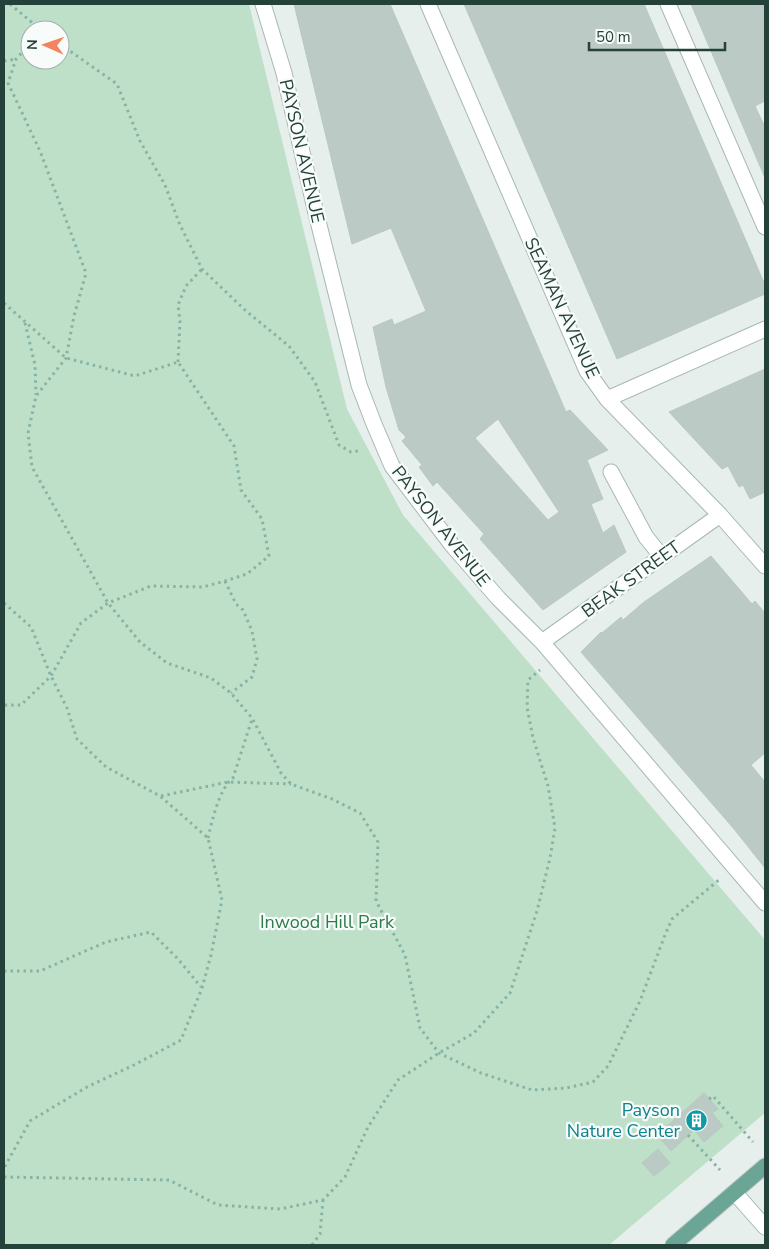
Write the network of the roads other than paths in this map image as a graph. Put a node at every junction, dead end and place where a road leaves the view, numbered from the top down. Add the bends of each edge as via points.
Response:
1 (263, 4) edge
2 (428, 4) edge
3 (668, 4) edge
4 (765, 227) edge
5 (765, 330) edge
6 (607, 399) junction
7 (611, 472) dead end
8 (720, 515) junction
9 (662, 557) junction
10 (765, 566) edge
11 (542, 642) junction
12 (765, 903) edge
13 (765, 1166) edge
14 (735, 1192) junction
15 (765, 1227) edge
16 (673, 1245) edge

1 - 11 street, PAYSON AVENUE via 284,73 359,384 392,466 452,545
2 - 6 street, SEAMAN AVENUE via 587,371
3 - 4 street
5 - 6 street
6 - 8 street, SEAMAN AVENUE
7 - 9 street via 646,537
8 - 9 street, BEAK STREET
8 - 10 street, SEAMAN AVENUE
9 - 11 street, BEAK STREET
11 - 12 street, PAYSON AVENUE
13 - 14 main road
14 - 15 street
14 - 16 main road

